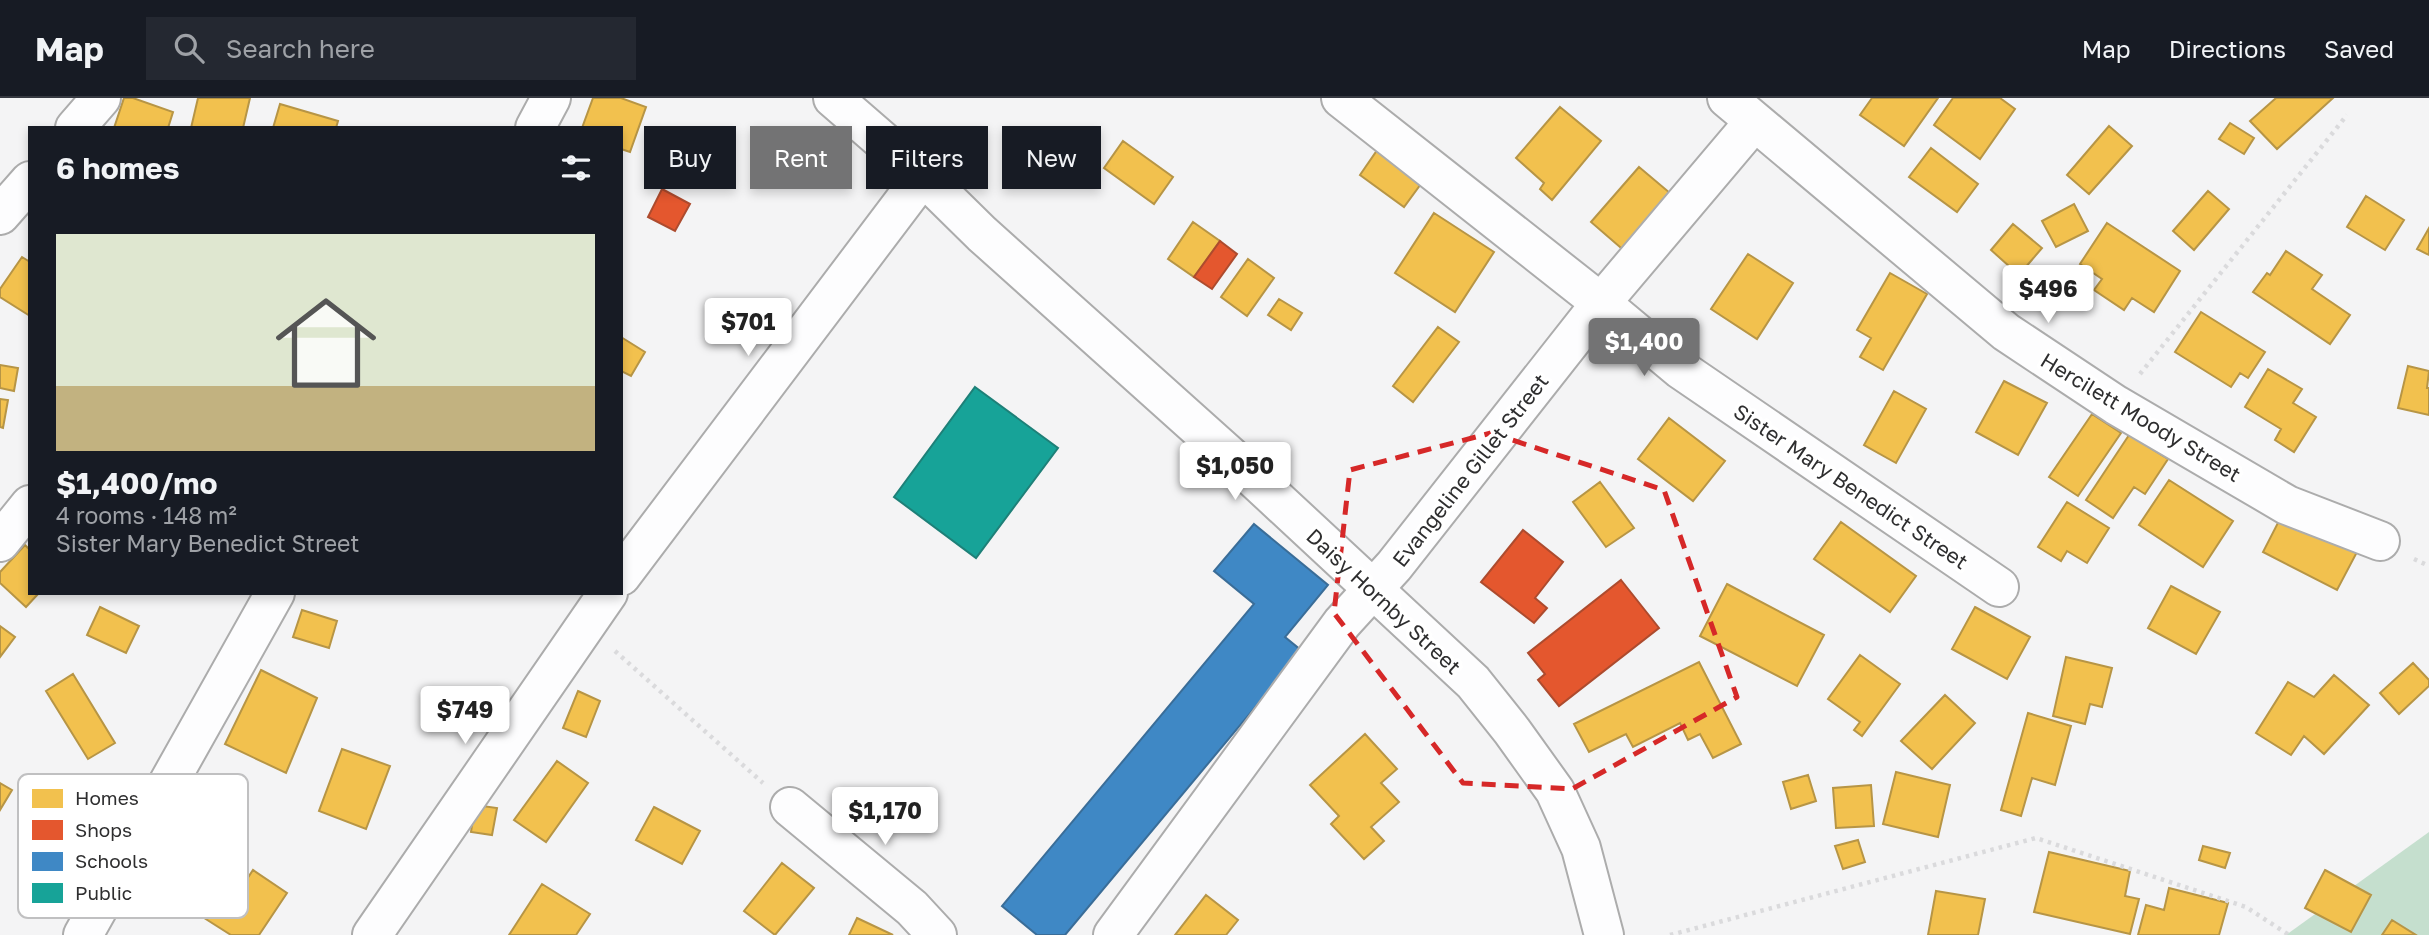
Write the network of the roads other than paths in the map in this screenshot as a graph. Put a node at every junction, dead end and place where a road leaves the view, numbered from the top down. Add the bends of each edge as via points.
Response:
1 (101, 98) edge
2 (551, 98) edge
3 (833, 98) edge
4 (1341, 98) edge
5 (1741, 110) edge
6 (77, 126) edge
7 (536, 126) edge
8 (866, 127) edge
9 (28, 183) edge
10 (913, 189) edge
11 (936, 189) edge
12 (0, 215) edge
13 (1601, 303) junction
14 (28, 508) edge
15 (2380, 541) dead end
16 (0, 542) edge
17 (623, 573) edge
18 (1999, 587) dead end
19 (1373, 592) junction
20 (274, 595) edge
21 (607, 595) edge
22 (173, 774) edge
23 (790, 807) road end
24 (93, 918) edge
25 (83, 935) edge
26 (372, 935) edge
27 (937, 935) edge
28 (1113, 935) edge
29 (1604, 935) edge

1 - 6 street
2 - 7 street
3 - 8 street, Daisy Hornby Street
4 - 13 street, Sister Mary Benedict Street
5 - 13 street, Evangeline Gillet Street
5 - 15 street, Hercilett Moody Street via 2006,332 2116,405 2287,505
9 - 12 street
10 - 17 street
11 - 19 street, Daisy Hornby Street
13 - 18 street, Sister Mary Benedict Street via 1680,369
13 - 19 street, Evangeline Gillet Street
14 - 16 street
19 - 28 street, Evangeline Gillet Street via 1342,624
19 - 29 street, Daisy Hornby Street via 1472,682 1555,791 1581,848
20 - 22 street
21 - 26 street
23 - 27 street via 912,908
24 - 25 street

